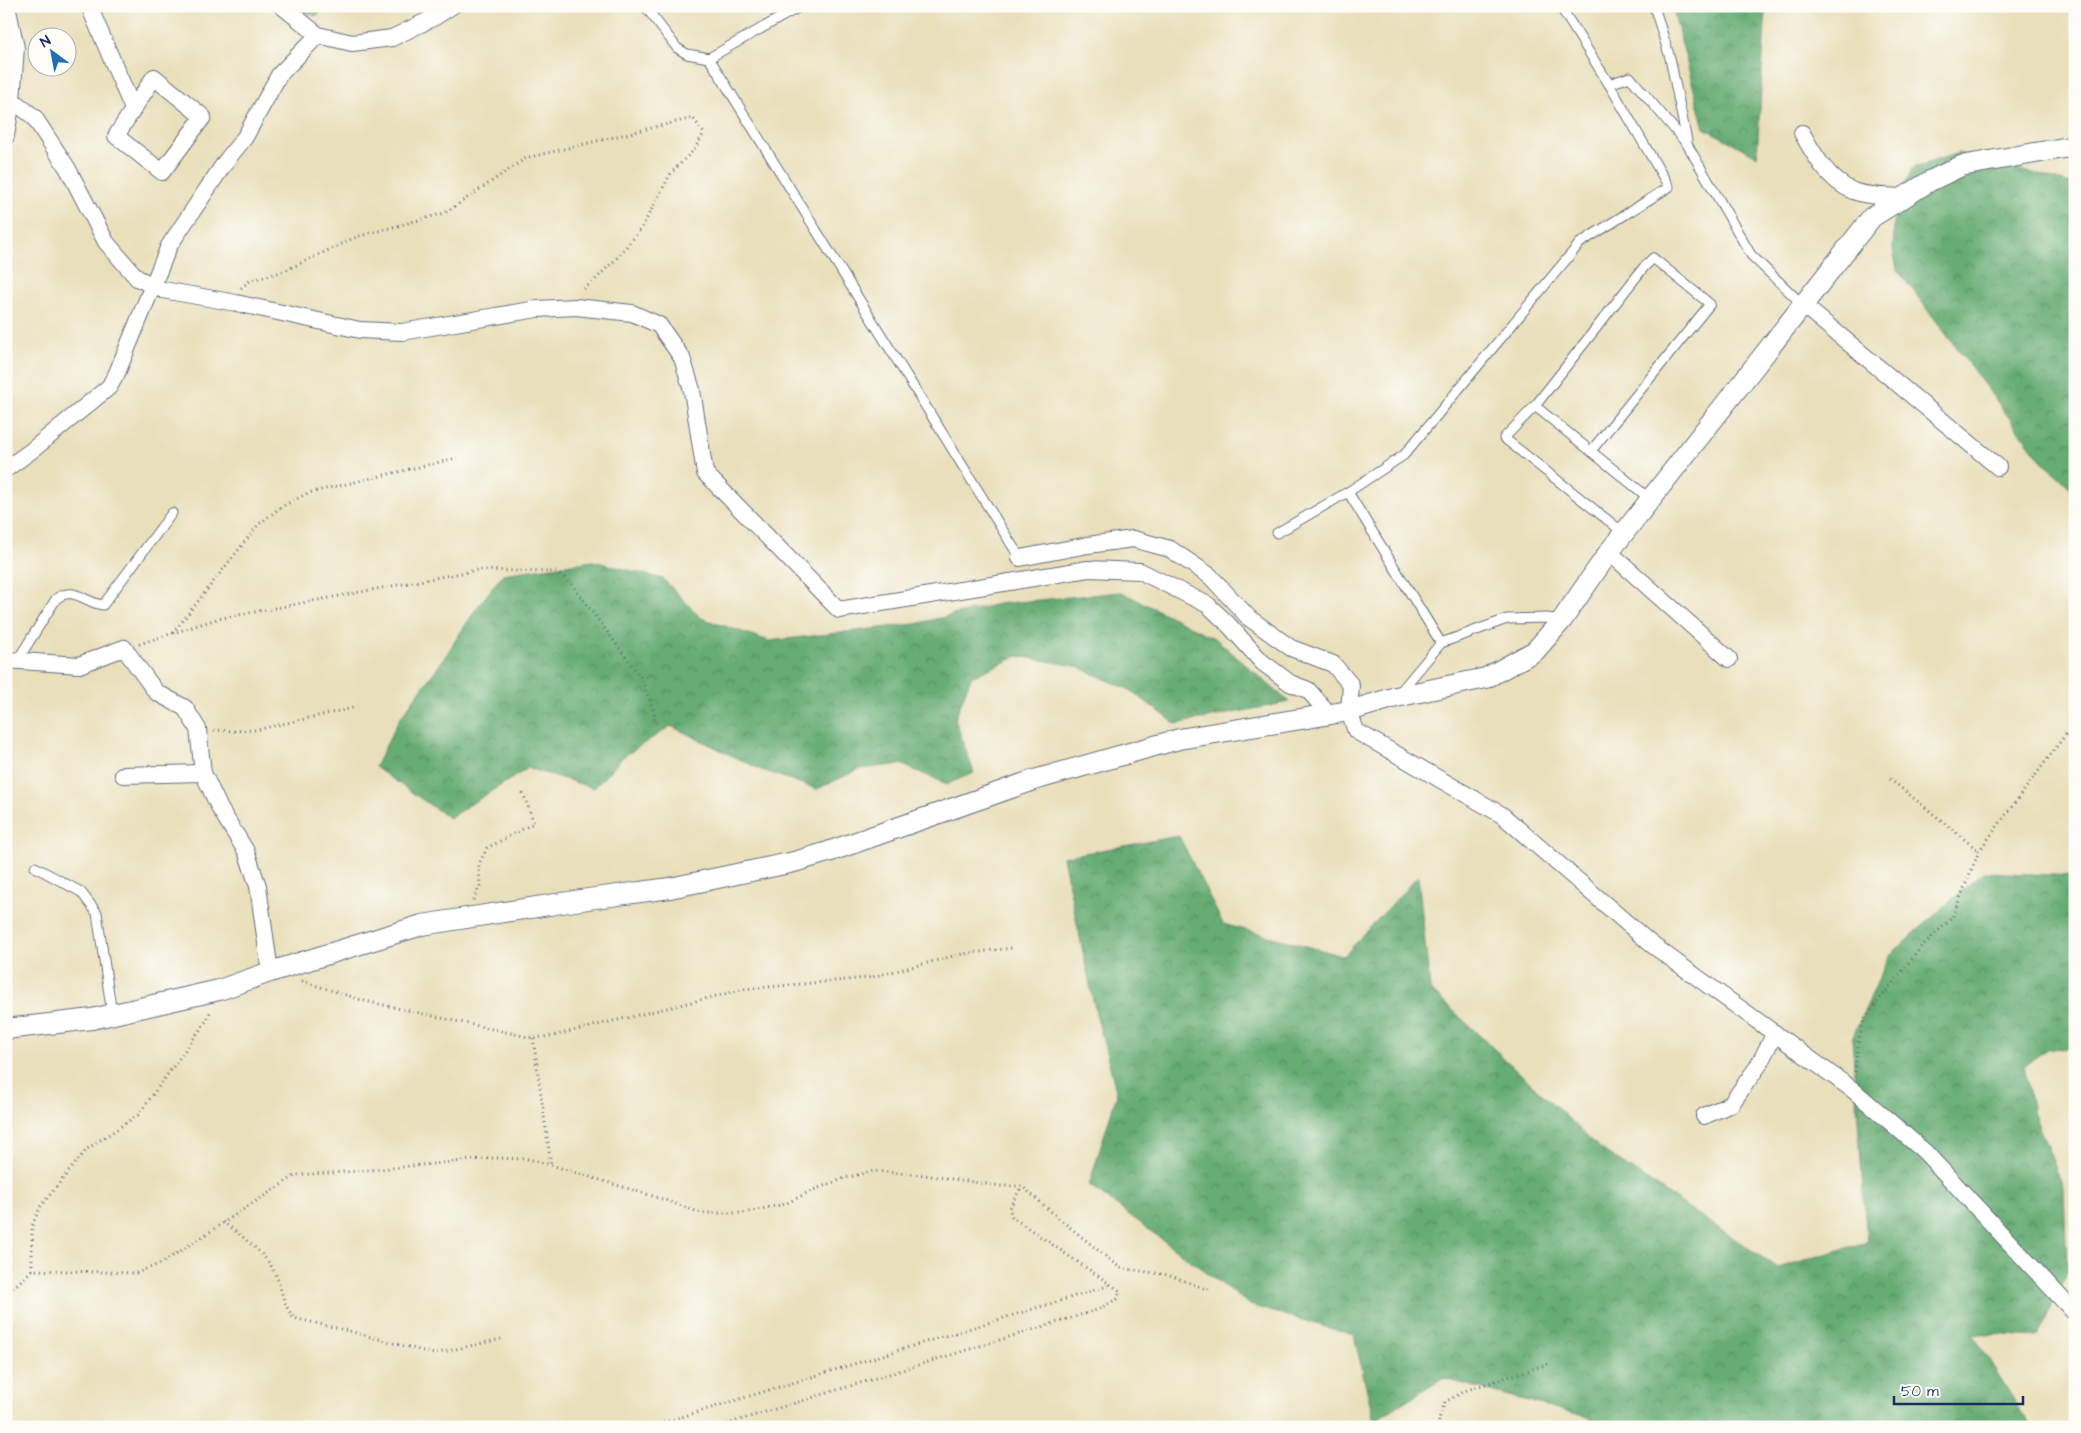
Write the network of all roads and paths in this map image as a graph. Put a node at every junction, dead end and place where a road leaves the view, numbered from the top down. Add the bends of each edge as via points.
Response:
1 (7, 6) edge
2 (89, 6) edge
3 (282, 6) edge
4 (452, 6) edge
5 (645, 6) edge
6 (801, 6) edge
7 (1560, 6) edge
8 (1654, 6) edge
9 (318, 35) junction
10 (709, 58) junction
11 (1609, 84) junction
12 (12, 100) junction
13 (132, 109) junction
14 (1802, 132) dead end
15 (6, 136) edge
16 (1687, 144) junction
17 (2075, 146) edge
18 (1904, 197) junction
19 (153, 286) junction
20 (225, 301) junction
21 (1803, 305) junction
22 (562, 308) junction
23 (1534, 406) junction
24 (1590, 451) junction
25 (456, 458) dead end
26 (1998, 467) dead end
27 (6, 469) edge
28 (1348, 492) junction
29 (1650, 499) junction
30 (172, 513) dead end
31 (1277, 533) dead end
32 (1624, 533) junction
33 (1609, 552) junction
34 (1020, 558) joint
35 (1562, 620) junction
36 (172, 633) junction
37 (1441, 643) junction
38 (124, 648) junction
39 (1729, 659) dead end
40 (12, 660) edge
41 (1396, 697) junction
42 (354, 708) dead end
43 (1349, 711) junction
44 (1329, 714) junction
45 (2075, 722) edge
46 (194, 723) junction
47 (655, 724) dead end
48 (202, 773) junction
49 (123, 775) dead end
50 (1890, 779) dead end
51 (523, 793) dead end
52 (1979, 851) junction
53 (35, 868) dead end
54 (464, 918) junction
55 (1012, 948) dead end
56 (270, 972) junction
57 (298, 980) dead end
58 (219, 990) junction
59 (112, 1014) junction
60 (6, 1028) edge
61 (1775, 1033) junction
62 (533, 1038) junction
63 (1853, 1090) junction
64 (1704, 1116) dead end
65 (550, 1164) junction
66 (1022, 1186) junction
67 (223, 1222) junction
68 (32, 1270) junction
69 (1111, 1285) junction
70 (1210, 1292) dead end
71 (6, 1295) edge
72 (2075, 1313) edge
73 (501, 1339) dead end
74 (1551, 1363) dead end
75 (649, 1427) edge
76 (717, 1427) edge
77 (1438, 1427) edge

1 - 12 street via 16,48
2 - 13 street
3 - 9 street
4 - 9 street via 392,38 352,42
5 - 10 lane via 677,48 687,54
6 - 10 lane
7 - 11 lane
8 - 16 lane via 1670,58
9 - 19 street via 279,75 245,137 169,246
10 - 34 lane
11 - 16 lane via 1630,77
11 - 28 lane via 1669,187 1580,243 1404,455
12 - 15 street
12 - 19 street via 34,117 68,169 106,242 137,278
13 - 13 street via 116,136 162,172 203,116 154,77
14 - 18 street via 1827,172 1839,183 1863,193
16 - 21 lane via 1751,255
17 - 18 street via 1961,166
18 - 21 street via 1872,217
19 - 20 street
19 - 27 street via 109,387
20 - 22 street via 360,330 402,332
20 - 22 path via 252,280 282,272 356,237 445,213 526,158 693,118 704,133 694,150 671,173 641,229 615,260
21 - 26 street
21 - 29 street
22 - 44 street via 632,313 659,325 682,358 692,390 705,473 839,610 1088,569 1140,571 1208,605 1262,662 1290,683 1308,690
23 - 24 lane
23 - 24 lane via 1653,258 1710,304
23 - 32 lane via 1504,438
24 - 29 lane
25 - 36 path via 308,493 281,507 258,525
28 - 31 lane
28 - 37 lane
29 - 32 street
30 - 40 lane via 104,605 72,593 63,594
32 - 33 street
33 - 35 street
33 - 39 street
34 - 43 street via 1133,539 1170,549 1210,576 1249,618 1291,648 1333,664 1351,685
35 - 37 lane via 1507,619
35 - 41 street via 1535,652 1486,678
36 - 38 path
36 - 47 path via 217,619 477,570 556,572 570,582 640,676 654,711
37 - 41 lane
38 - 40 street via 79,665
38 - 46 street via 156,692 185,708
41 - 43 street
42 - 46 path via 256,730 217,731
43 - 44 street
43 - 61 street via 1356,731 1502,815 1651,944
44 - 54 street via 1179,739 1034,780 794,862 670,888
45 - 52 path
46 - 48 street via 198,729
48 - 49 street
48 - 56 street via 246,851 258,886
50 - 52 path
51 - 54 path via 534,823 487,848 479,864 480,886
52 - 63 path via 1952,918 1921,948 1864,1019
53 - 59 lane via 81,892 97,912
54 - 56 street via 422,925
55 - 62 path via 962,954 868,978 745,989
56 - 58 street
57 - 62 path via 365,1001
58 - 59 street
58 - 68 path via 207,1020 138,1115 87,1149 40,1207 32,1226
59 - 60 street
61 - 63 street
61 - 64 street via 1758,1066 1731,1104
62 - 65 path
63 - 72 street via 1925,1152
65 - 66 path via 701,1213 743,1213 785,1204 845,1178 873,1171
65 - 67 path via 528,1159 494,1158 296,1175
66 - 69 path via 1009,1208 1012,1216
66 - 70 path via 1120,1268 1169,1275
67 - 68 path via 162,1263 136,1273
67 - 73 path via 245,1238 274,1270 288,1311 294,1318 434,1354
68 - 71 path
69 - 75 path
69 - 76 path via 1120,1291 1117,1299 1097,1310
74 - 77 path via 1467,1390 1445,1402

